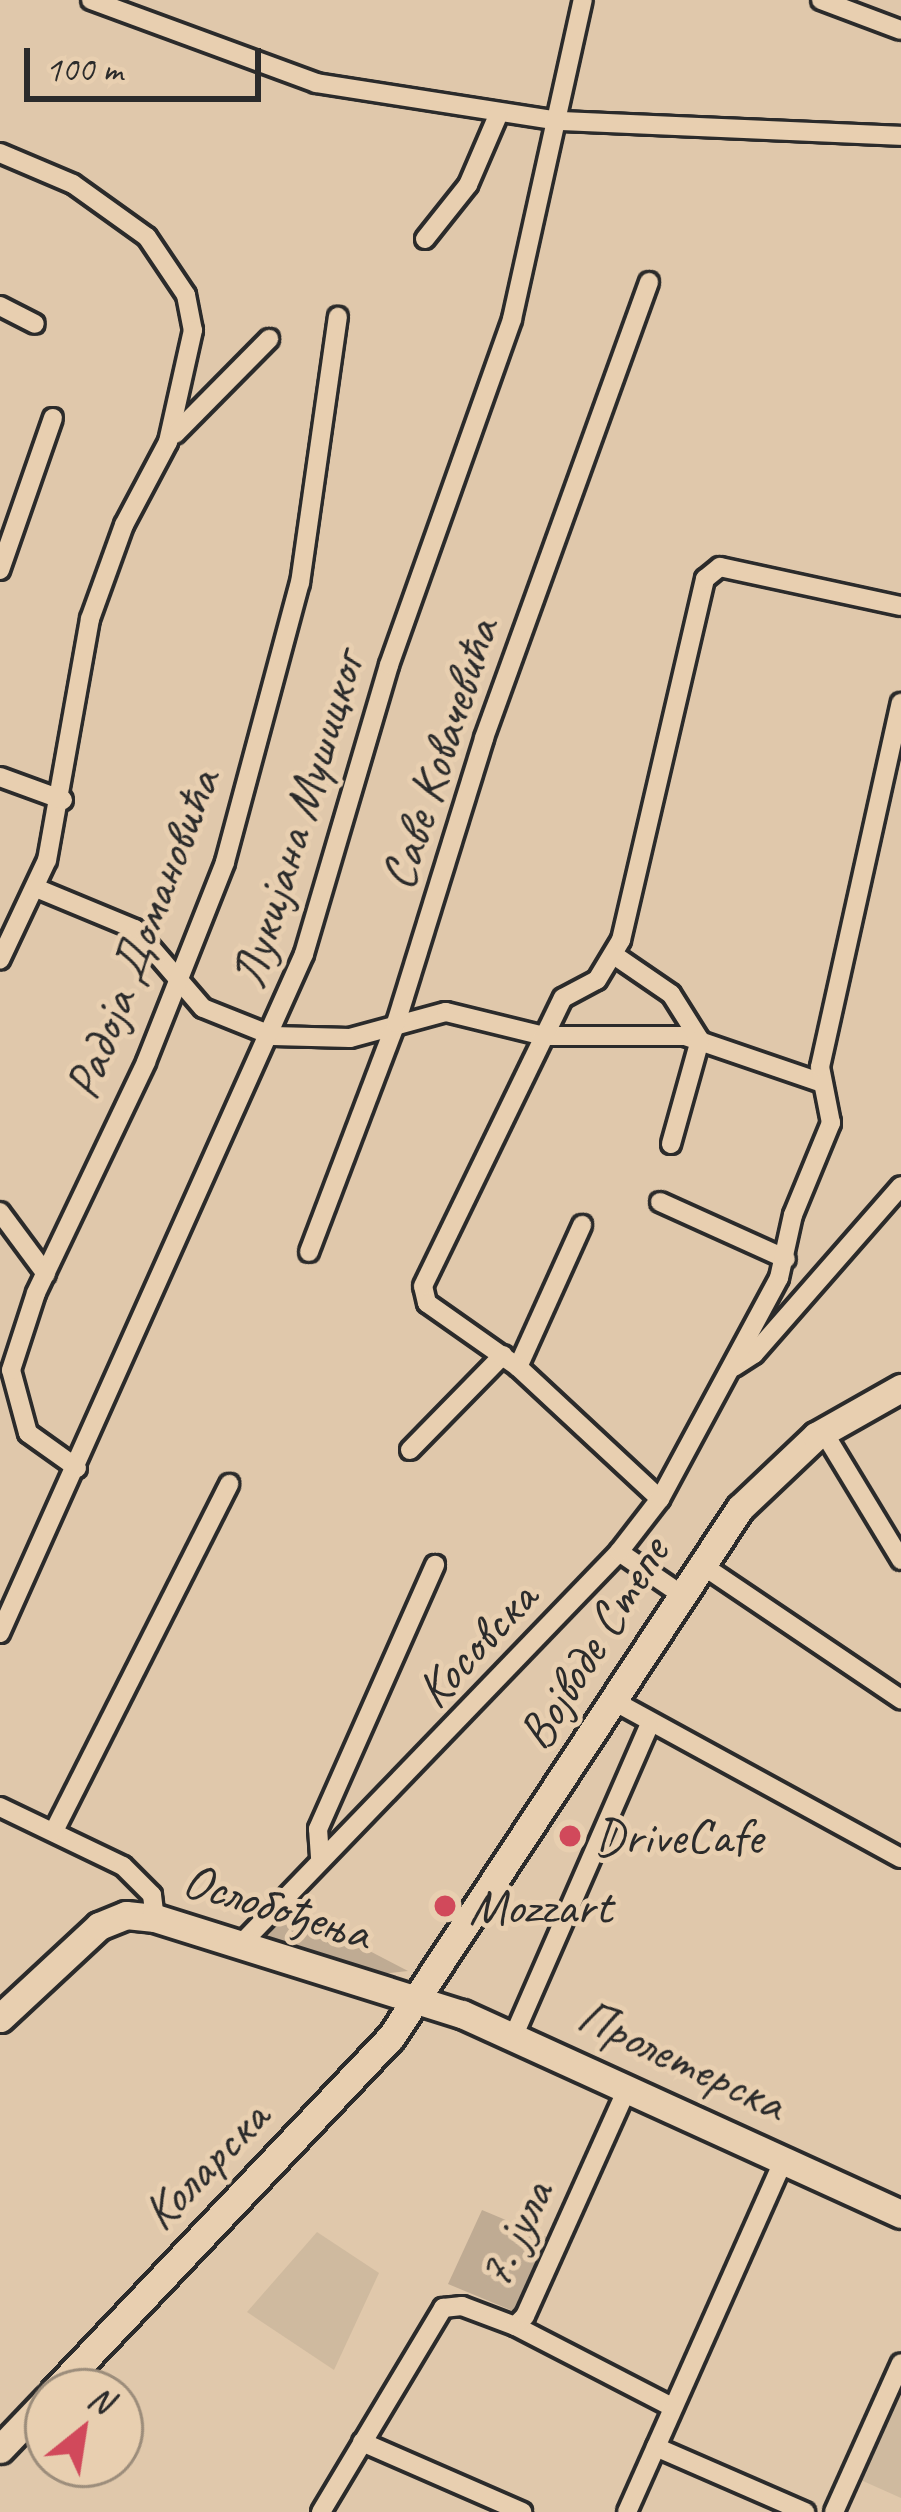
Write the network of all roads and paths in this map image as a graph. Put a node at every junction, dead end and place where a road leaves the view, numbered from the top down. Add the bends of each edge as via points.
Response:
1 (91, 0) edge
2 (584, 0) edge
3 (821, 0) edge
4 (901, 29) edge
5 (499, 113) junction
6 (559, 122) junction
7 (901, 136) edge
8 (0, 153) edge
9 (425, 239) dead end
10 (649, 282) dead end
11 (0, 306) edge
12 (338, 317) dead end
13 (35, 324) dead end
14 (268, 339) dead end
15 (53, 418) dead end
16 (168, 442) junction
17 (0, 570) edge
18 (901, 606) edge
19 (901, 703) edge
20 (0, 777) edge
21 (63, 800) junction
22 (37, 888) junction
23 (614, 955) junction
24 (0, 960) edge
25 (177, 981) junction
26 (396, 1023) junction
27 (273, 1036) junction
28 (544, 1036) junction
29 (700, 1040) junction
30 (819, 1082) junction
31 (671, 1144) dead end
32 (901, 1186) edge
33 (660, 1202) dead end
34 (0, 1211) edge
35 (582, 1225) dead end
36 (309, 1252) dead end
37 (786, 1259) junction
38 (46, 1274) junction
39 (510, 1361) junction
40 (730, 1369) junction
41 (901, 1388) edge
42 (823, 1431) junction
43 (410, 1450) dead end
44 (77, 1468) junction
45 (229, 1484) dead end
46 (660, 1499) junction
47 (620, 1552) junction
48 (901, 1560) edge
49 (699, 1563) junction
50 (435, 1565) dead end
51 (680, 1593) junction
52 (0, 1634) edge
53 (901, 1699) edge
54 (612, 1700) junction
55 (649, 1726) junction
56 (0, 1807) edge
57 (54, 1831) junction
58 (320, 1857) junction
59 (901, 1858) edge
60 (123, 1866) junction
61 (126, 1915) junction
62 (155, 1918) junction
63 (242, 1944) junction
64 (419, 2000) junction
65 (4, 2008) edge
66 (514, 2035) junction
67 (628, 2087) junction
68 (784, 2158) junction
69 (901, 2214) edge
70 (515, 2326) junction
71 (901, 2363) edge
72 (77, 2368) edge
73 (672, 2407) junction
74 (24, 2424) edge
75 (362, 2442) junction
76 (656, 2447) junction
77 (0, 2449) edge
78 (321, 2512) edge
79 (522, 2512) edge
80 (627, 2512) edge
81 (805, 2512) edge
82 (834, 2512) edge

1 - 5 street via 316,82
2 - 6 street, Лукијана Мушицког
3 - 4 street
5 - 6 street
5 - 9 street via 468,185
6 - 7 street
6 - 27 street, Лукијана Мушицког via 495,375 389,665
8 - 16 street via 123,215 177,278 193,330 192,358
10 - 26 street, Саве Ковачевића via 484,738
11 - 13 street
12 - 25 street, Радоја Домановића via 300,583 225,862
14 - 16 street
15 - 17 street
16 - 21 street via 124,525 90,619
18 - 23 street via 720,567 710,572
19 - 30 street, Косовска
20 - 21 street
21 - 22 street
22 - 24 street
22 - 25 street via 135,929
23 - 28 street via 598,980 567,993
23 - 29 street via 671,994
25 - 27 street via 214,1016
25 - 38 street, Радоја Домановића
26 - 27 street via 321,1041
26 - 28 street via 446,1012
26 - 36 street, Саве Ковачевића
27 - 44 street, Лукијана Мушицког
28 - 29 street
28 - 39 street via 423,1286 427,1303
29 - 30 street
29 - 31 street
30 - 37 street, Косовска via 831,1123 793,1215
32 - 40 street, Косовска via 754,1354
33 - 37 street
34 - 38 street
35 - 39 street
37 - 40 street, Косовска
38 - 44 street, Радоја Домановића via 16,1346 11,1390 28,1433
39 - 43 street
39 - 46 street
40 - 46 street, Косовска
41 - 42 main road, Војводе Степе
42 - 48 street
42 - 49 main road, Војводе Степе via 753,1493
44 - 52 street, Лукијана Мушицког
45 - 57 street
46 - 47 street, Косовска
47 - 51 street
47 - 58 street, Косовска via 400,1788
49 - 51 main road, Војводе Степе
49 - 53 street
50 - 58 street via 318,1829
51 - 54 main road, Војводе Степе
54 - 55 street
54 - 64 main road, Војводе Степе
55 - 59 street
55 - 66 street, Војводе Степе
56 - 57 street
57 - 60 street
58 - 63 street, Косовска
60 - 61 street
60 - 62 street via 152,1895
61 - 62 main road, Ослобођења
61 - 65 main road, Ослобођења via 99,1926
62 - 63 main road, Ослобођења
63 - 64 main road, Ослобођења
64 - 66 main road, Пролетерска
64 - 72 main road, Коларска
66 - 67 main road, Пролетерска
67 - 68 main road, Пролетерска
67 - 70 street, 7. јула
68 - 69 main road, Пролетерска
68 - 73 street
70 - 73 street
70 - 75 street, 7. јула via 462,2306 443,2308
71 - 82 street
73 - 76 street
74 - 77 main road
75 - 78 street, 7. јула
75 - 79 street
76 - 80 street
76 - 81 street

